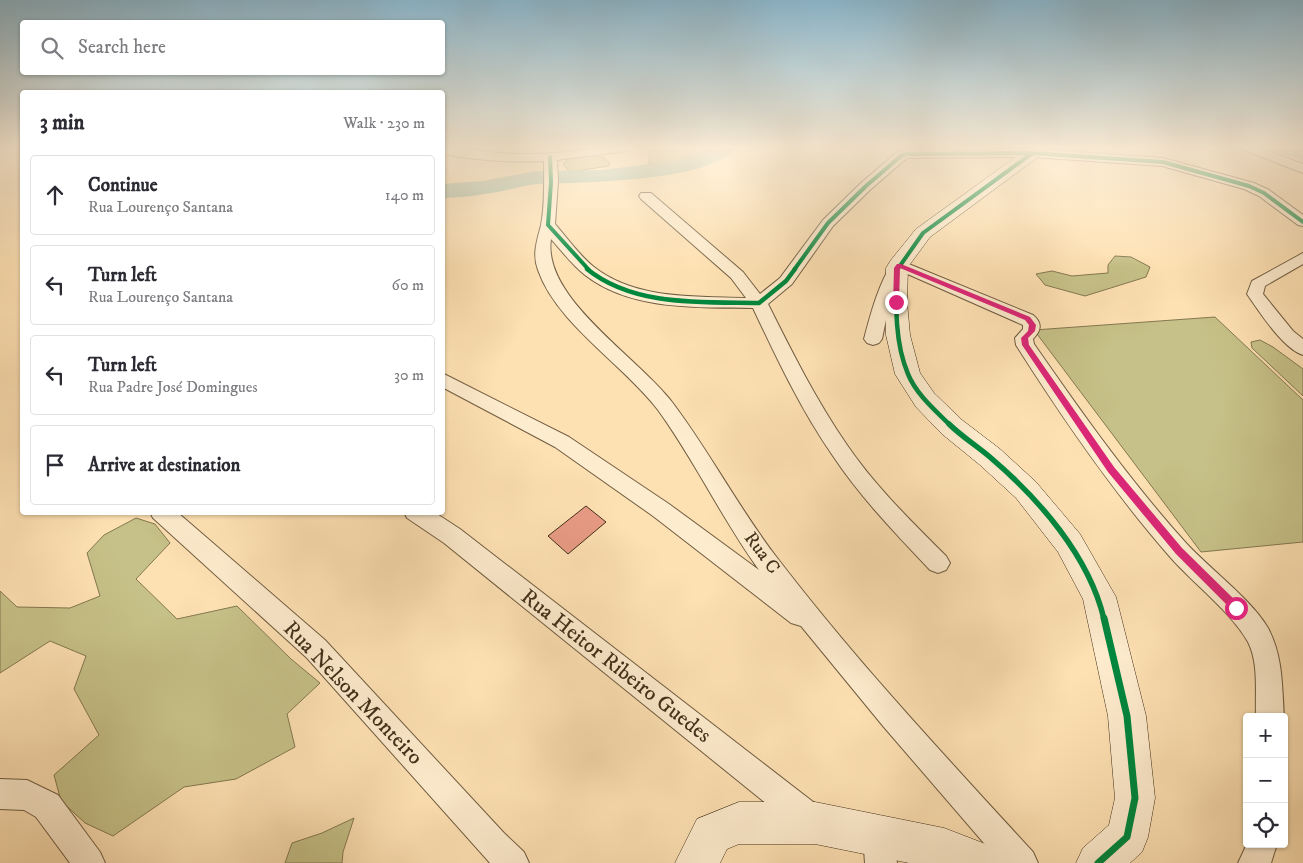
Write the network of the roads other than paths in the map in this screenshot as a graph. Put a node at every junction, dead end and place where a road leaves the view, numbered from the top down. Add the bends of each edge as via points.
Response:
1 (551, 187) edge
2 (865, 187) edge
3 (984, 187) edge
4 (1252, 187) edge
5 (646, 196) dead end
6 (1303, 222) edge
7 (548, 225) junction
8 (1303, 258) edge
9 (898, 267) junction
10 (759, 303) junction
11 (873, 339) dead end
12 (1303, 349) edge
13 (445, 381) edge
14 (164, 515) edge
15 (420, 515) edge
16 (938, 564) dead end
17 (819, 629) junction
18 (1270, 713) edge
19 (0, 794) edge
20 (815, 823) junction
21 (1261, 848) edge
22 (704, 849) edge
23 (879, 849) edge
24 (89, 863) edge
25 (513, 863) edge
26 (980, 863) edge
27 (1022, 863) edge
28 (1098, 863) edge
29 (1254, 863) edge

1 - 7 street, Rua C
2 - 10 street via 828,223 786,280
3 - 9 street via 923,233
4 - 6 street via 1264,192
5 - 10 street via 737,275
7 - 10 street via 594,274 625,291 659,298
7 - 17 street, Rua C via 541,258 559,295 664,404 748,536
8 - 12 street via 1258,284 1255,294
9 - 11 street via 881,305
9 - 18 street via 1032,323 1031,331 1024,338 1025,345 1111,470 1179,551 1258,635 1267,660
9 - 28 street via 898,334 908,374 932,407 1026,490 1069,543 1099,597 1127,716 1135,798 1127,837
10 - 16 street via 795,376 840,451 883,506
13 - 17 street via 562,442 661,510
14 - 25 street, Rua Nelson Monteiro via 316,649
15 - 20 street, Rua Heitor Ribeiro Guedes via 452,536
17 - 27 street, Rua C
19 - 24 street via 27,795 48,806
20 - 22 street via 739,823
20 - 23 street
21 - 29 street
23 - 26 street via 944,849

